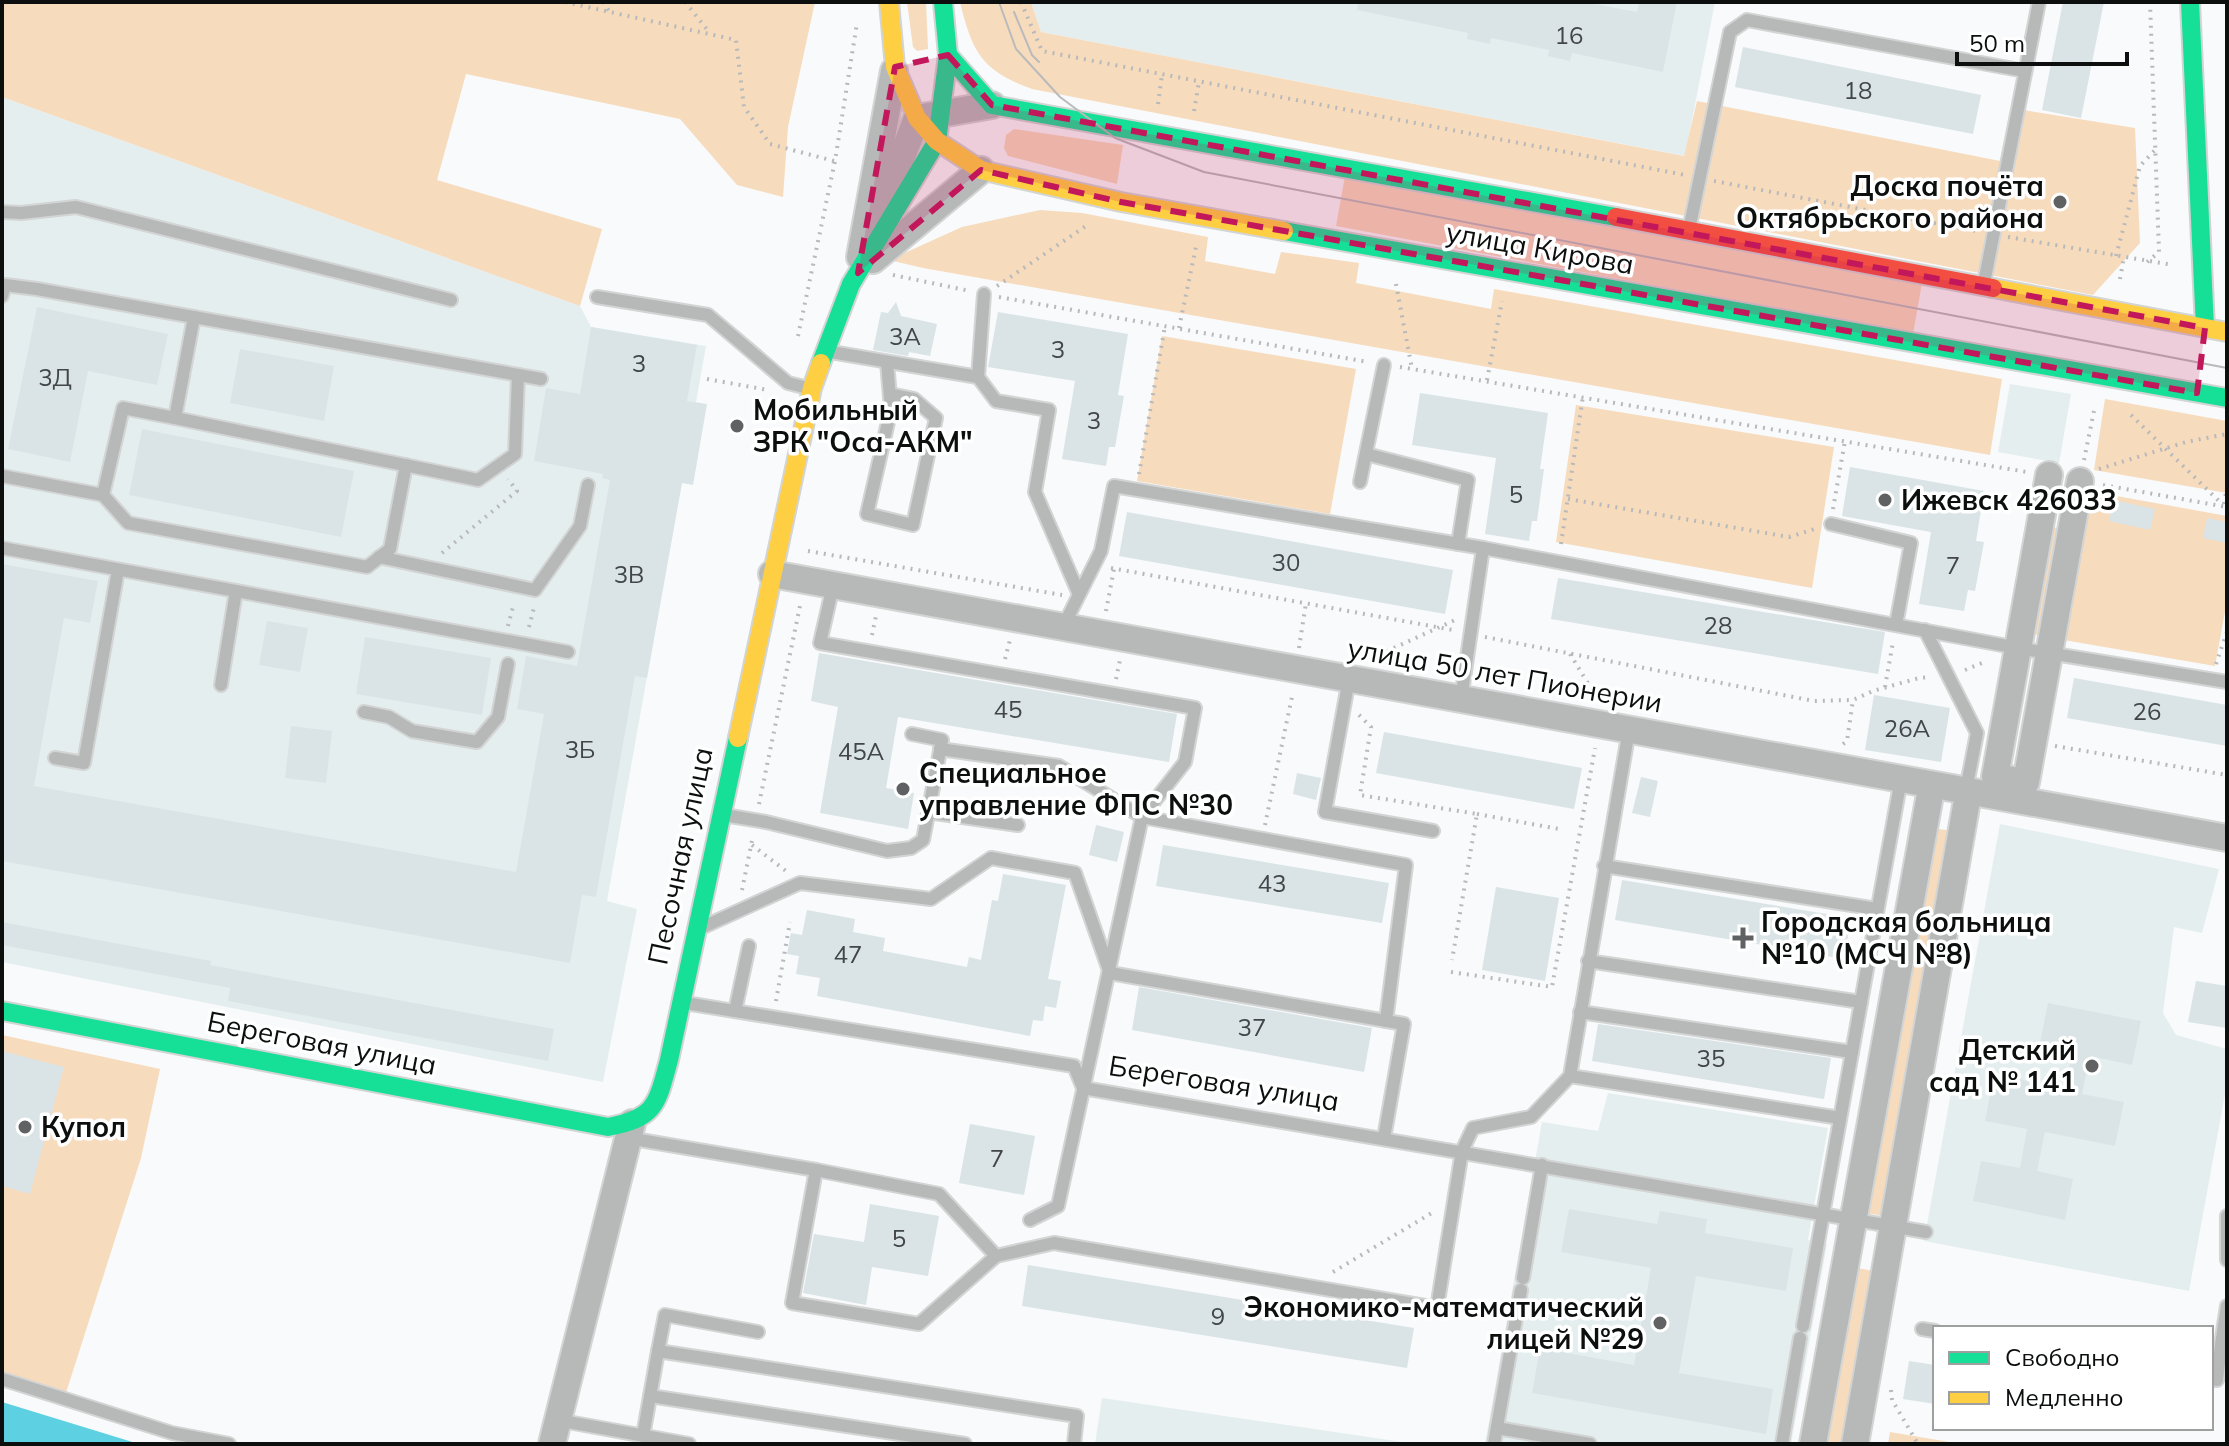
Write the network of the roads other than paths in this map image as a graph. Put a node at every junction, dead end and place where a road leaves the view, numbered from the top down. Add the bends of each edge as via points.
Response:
1 (889, 2) edge
2 (943, 2) edge
3 (2039, 2) edge
4 (2190, 2) edge
5 (942, 56) junction
6 (901, 66) junction
7 (2025, 71) junction
8 (991, 112) junction
9 (928, 116) junction
10 (937, 141) junction
11 (983, 157) junction
12 (2, 212) edge
13 (1690, 230) junction
14 (858, 273) junction
15 (1984, 285) junction
16 (984, 294) road end
17 (2, 296) edge
18 (597, 297) dead end
19 (451, 300) dead end
20 (194, 317) junction
21 (2227, 332) edge
22 (2204, 335) junction
23 (824, 351) junction
24 (887, 362) junction
25 (1384, 365) road end
26 (518, 375) junction
27 (978, 377) junction
28 (541, 379) dead end
29 (812, 388) junction
30 (890, 394) junction
31 (2227, 398) edge
32 (175, 418) junction
33 (1366, 454) junction
34 (406, 465) junction
35 (2049, 475) road end
36 (2, 476) edge
37 (2081, 477) road end
38 (1360, 482) dead end
39 (588, 485) dead end
40 (103, 495) junction
41 (1831, 524) road end
42 (1458, 544) junction
43 (2, 548) edge
44 (1483, 548) junction
45 (379, 557) junction
46 (118, 570) junction
47 (772, 574) junction
48 (833, 586) junction
49 (236, 591) junction
50 (1079, 596) junction
51 (1896, 625) junction
52 (1063, 627) junction
53 (1925, 630) junction
54 (2018, 648) junction
55 (568, 652) dead end
56 (2049, 652) junction
57 (508, 664) dead end
58 (1341, 677) junction
59 (2227, 682) edge
60 (221, 685) dead end
61 (1461, 699) junction
62 (364, 712) dead end
63 (1629, 730) junction
64 (912, 734) dead end
65 (940, 749) junction
66 (55, 758) dead end
67 (1901, 779) junction
68 (1966, 798) junction
69 (1929, 800) dead end
70 (928, 812) junction
71 (721, 815) junction
72 (1142, 817) junction
73 (1018, 825) dead end
74 (1433, 831) dead end
75 (2227, 838) edge
76 (1604, 866) junction
77 (1877, 909) junction
78 (696, 930) junction
79 (749, 946) dead end
80 (1588, 961) junction
81 (1110, 973) junction
82 (682, 1002) junction
83 (1861, 1002) junction
84 (2, 1011) edge
85 (735, 1011) junction
86 (1580, 1012) junction
87 (1386, 1021) junction
88 (1852, 1052) junction
89 (1570, 1076) junction
90 (1083, 1088) junction
91 (1840, 1118) junction
92 (630, 1130) junction
93 (1384, 1138) junction
94 (1462, 1151) junction
95 (1538, 1164) junction
96 (816, 1170) junction
97 (1823, 1214) junction
98 (2227, 1216) edge
99 (1853, 1219) junction
100 (1030, 1220) dead end
101 (1893, 1226) junction
102 (1926, 1232) dead end
103 (996, 1256) junction
104 (2227, 1260) edge
105 (2227, 1306) edge
106 (758, 1332) dead end
107 (2224, 1346) edge
108 (658, 1351) junction
109 (2, 1379) edge
110 (2213, 1379) edge
111 (650, 1396) junction
112 (1497, 1428) junction
113 (554, 1432) edge
114 (643, 1436) junction
115 (229, 1444) edge
116 (689, 1444) edge
117 (965, 1444) edge
118 (1074, 1444) edge
119 (1494, 1444) edge
120 (1590, 1444) edge
121 (1782, 1444) edge
122 (1813, 1444) edge
123 (1855, 1444) edge

1 - 6 main road, Песочная улица
2 - 5 main road, Песочная улица
3 - 7 lane
4 - 22 main road
5 - 8 main road
5 - 9 main road, Песочная улица
6 - 9 main road, улица Кирова
6 - 14 street, Песочная улица
7 - 13 lane via 1747,20 1730,32
7 - 15 lane
8 - 9 street
8 - 13 main road, улица Кирова
9 - 10 main road, улица Кирова
9 - 14 street, Песочная улица
10 - 11 main road, улица Кирова
10 - 14 main road, Песочная улица
11 - 14 street, Песочная улица
11 - 31 main road, улица Кирова via 1121,202 2198,385
12 - 19 lane via 76,207
13 - 15 main road, улица Кирова
14 - 23 main road, Песочная улица
15 - 22 main road, улица Кирова
16 - 27 lane
17 - 20 lane via 5,285
18 - 29 lane via 708,315 788,383
20 - 26 lane
20 - 32 lane
21 - 22 main road, улица Кирова
23 - 24 lane
23 - 29 main road, Песочная улица
24 - 27 lane
24 - 30 lane
25 - 33 lane
26 - 28 lane
26 - 34 lane via 515,454 478,480
27 - 50 lane via 996,401 1049,410 1035,492
29 - 47 main road, Песочная улица
30 - 30 lane via 867,514 913,525 936,418 914,399
32 - 34 lane
32 - 40 lane via 123,408
33 - 38 lane
33 - 42 lane via 1468,480
34 - 45 lane via 390,549
35 - 54 street
36 - 40 lane
37 - 56 street
39 - 45 lane via 580,526 535,590
40 - 45 lane via 128,523 367,567
41 - 51 lane via 1911,543
42 - 44 lane
42 - 50 lane via 1114,486 1101,551
43 - 46 lane
44 - 51 lane
44 - 61 lane
46 - 49 lane
46 - 66 lane via 84,763
47 - 48 street, улица 50 лет Пионерии
47 - 71 main road, Песочная улица
48 - 52 street, улица 50 лет Пионерии
48 - 72 lane via 820,643 1195,708 1185,762
49 - 55 lane
49 - 60 lane
50 - 52 lane
51 - 53 lane
52 - 58 street, улица 50 лет Пионерии
53 - 54 lane
53 - 68 lane via 1977,733
54 - 56 lane
54 - 56 street via 1995,777 2026,782
56 - 59 lane
57 - 62 lane via 498,717 477,742 412,731 389,717
58 - 61 street, улица 50 лет Пионерии
58 - 74 lane via 1325,812
61 - 63 street, улица 50 лет Пионерии
63 - 67 street, улица 50 лет Пионерии
63 - 76 lane
64 - 65 lane via 942,740
65 - 70 lane
65 - 72 lane via 1059,766
67 - 68 street, улица 50 лет Пионерии
67 - 77 lane
68 - 75 street, улица 50 лет Пионерии
68 - 101 street
69 - 99 street
70 - 71 lane via 923,840 911,848 887,851
70 - 73 lane
71 - 78 main road, Песочная улица
72 - 81 lane
72 - 87 lane via 1406,865
76 - 77 lane
76 - 80 lane
77 - 83 lane
78 - 81 lane via 800,883 931,899 991,858 1075,873
78 - 82 main road, Песочная улица
79 - 85 lane
80 - 83 lane
80 - 86 lane
81 - 87 lane
81 - 90 lane
82 - 85 lane, Береговая улица
82 - 92 main road, Песочная улица via 658,1098
83 - 88 lane
84 - 92 main road, Береговая улица
85 - 90 lane, Береговая улица via 1074,1066
86 - 88 lane
86 - 89 lane
87 - 93 lane via 1404,1024
88 - 91 lane
89 - 91 lane
89 - 94 lane via 1531,1117 1473,1128
90 - 93 lane, Береговая улица
90 - 100 lane via 1058,1206
91 - 97 lane
92 - 96 lane
92 - 113 street, Песочная улица
93 - 94 lane, Береговая улица
94 - 95 lane, Береговая улица
94 - 103 lane via 1437,1308 1054,1243
95 - 97 lane, Береговая улица
95 - 112 lane
96 - 103 lane via 939,1194
96 - 103 lane via 792,1303 919,1324
97 - 99 lane, Береговая улица
97 - 121 lane
98 - 104 lane
99 - 101 lane, Береговая улица
99 - 122 street
101 - 102 lane, Береговая улица
101 - 123 street
105 - 107 lane
106 - 108 lane via 665,1315
107 - 110 lane via 2217,1380
108 - 111 lane
108 - 118 lane via 1077,1416
109 - 115 lane via 172,1433
111 - 114 lane
111 - 117 lane
112 - 119 lane
112 - 120 lane
113 - 114 lane
114 - 116 lane

